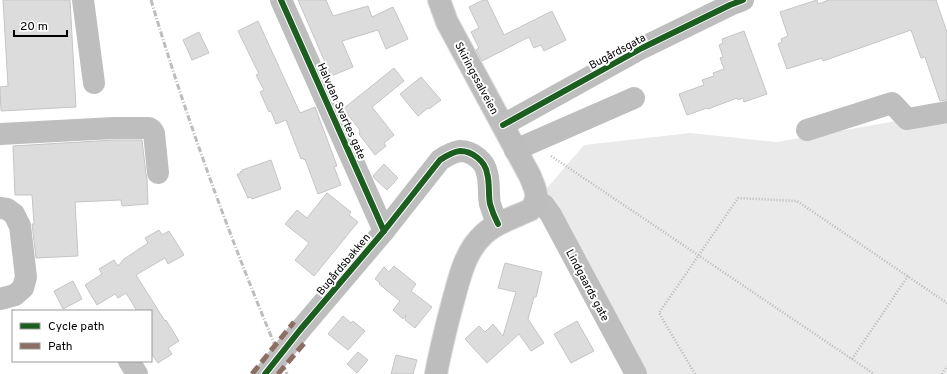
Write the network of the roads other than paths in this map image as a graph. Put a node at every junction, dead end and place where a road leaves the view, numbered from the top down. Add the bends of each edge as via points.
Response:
1 (83, 0) edge
2 (281, 0) edge
3 (439, 0) edge
4 (743, 0) edge
5 (94, 83) dead end
6 (634, 98) dead end
7 (947, 112) edge
8 (503, 125) junction
9 (807, 130) dead end
10 (0, 134) edge
11 (516, 150) junction
12 (158, 173) dead end
13 (536, 201) junction
14 (0, 208) edge
15 (498, 224) junction
16 (384, 231) junction
17 (0, 299) edge
18 (130, 362) edge
19 (137, 374) edge
20 (265, 374) edge
21 (436, 374) edge
22 (636, 374) edge

1 - 5 street
2 - 16 street, Halvdan Svartes gate
3 - 8 main road, Skiringssalveien via 448,22
4 - 8 street, Bugårdsgata via 642,48
6 - 11 street
7 - 9 street via 907,119 892,103
8 - 11 main road, Skiringssalveien
10 - 12 street via 149,128 154,133
11 - 13 main road, Skiringssalveien via 537,192
13 - 15 main road via 530,210
13 - 22 street, Lindgaards gate via 544,205 551,216
14 - 17 street via 14,214 20,226 26,277 23,288 16,295
15 - 16 street, Bugårdsbakken via 492,212 487,172 480,159 460,151 440,160
15 - 21 main road via 476,242 462,267
16 - 20 street, Bugårdsbakken, bridge
18 - 19 street

